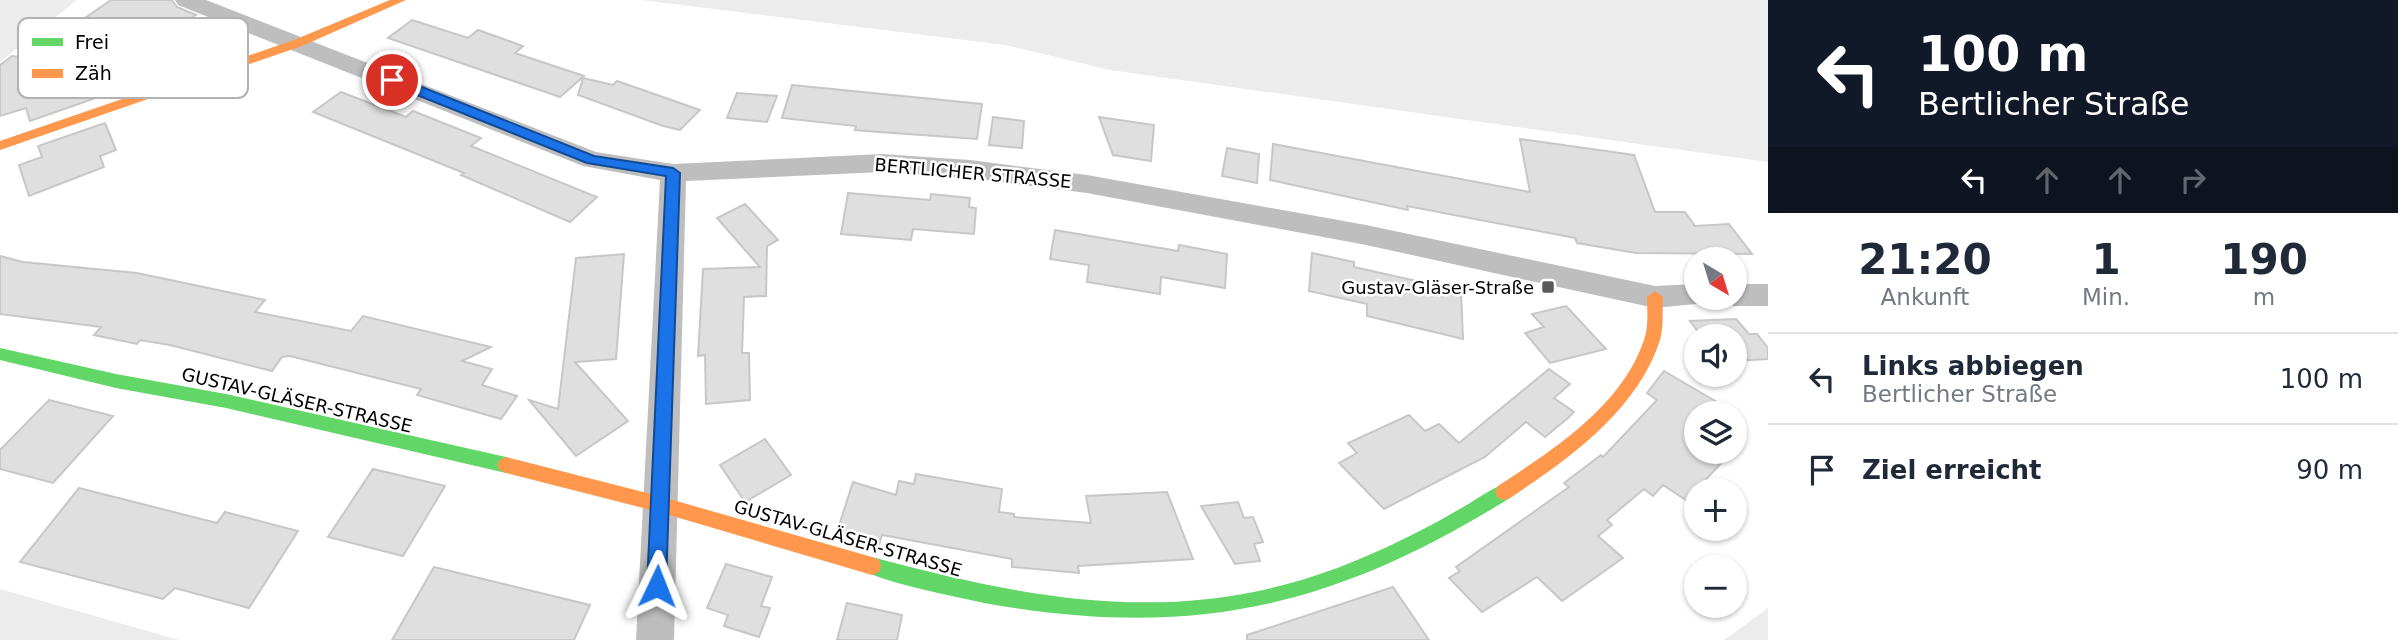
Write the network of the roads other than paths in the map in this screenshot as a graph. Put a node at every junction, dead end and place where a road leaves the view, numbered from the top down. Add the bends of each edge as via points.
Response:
1 (186, 0) edge
2 (400, 0) edge
3 (233, 18) edge
4 (248, 24) edge
5 (298, 43) junction
6 (248, 60) edge
7 (139, 98) edge
8 (0, 146) edge
9 (673, 173) junction
10 (1747, 295) edge
11 (1768, 295) edge
12 (1684, 296) edge
13 (1655, 297) junction
14 (0, 354) edge
15 (659, 505) junction
16 (655, 640) edge

1 - 3 street, BERTLICHER STRASSE
2 - 5 street
4 - 5 street, BERTLICHER STRASSE
5 - 6 street
5 - 9 street, BERTLICHER STRASSE via 592,160
7 - 8 street
9 - 13 street, BERTLICHER STRASSE via 882,163 1087,184 1312,224
9 - 15 street
10 - 11 street
12 - 13 street, BERTLICHER STRASSE
13 - 15 street, GUSTAV-GLÄSER-STRASSE via 1654,338 1638,369 1597,418 1542,467 1480,509 1410,547 1256,601 1178,612 1069,609 946,588
14 - 15 street, GUSTAV-GLÄSER-STRASSE via 238,403
15 - 16 street

